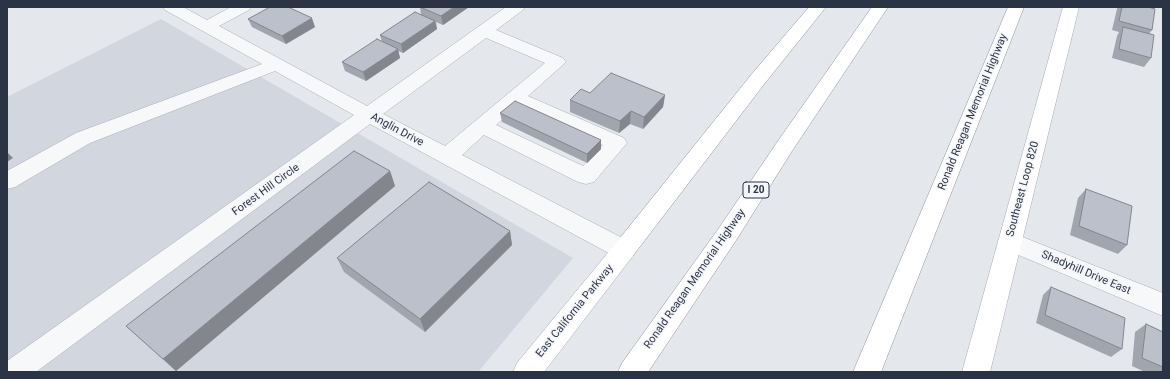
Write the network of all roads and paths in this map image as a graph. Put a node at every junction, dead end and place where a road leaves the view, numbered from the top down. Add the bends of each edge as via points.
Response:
1 (171, 7) edge
2 (243, 7) edge
3 (517, 7) edge
4 (818, 7) edge
5 (880, 7) edge
6 (1016, 7) edge
7 (1071, 7) edge
8 (207, 26) junction
9 (484, 31) junction
10 (278, 64) junction
11 (515, 98) junction
12 (369, 115) junction
13 (482, 126) junction
14 (530, 126) junction
15 (553, 137) junction
16 (447, 156) junction
17 (7, 181) edge
18 (1010, 241) junction
19 (624, 250) junction
20 (1163, 305) edge
21 (14, 372) edge
22 (527, 372) edge
23 (632, 372) edge
24 (867, 372) edge
25 (976, 372) edge

1 - 8 street, Anglin Drive
2 - 8 street
3 - 9 street, Forest Hill Circle
4 - 19 main road, East California Parkway
5 - 23 main road, Ronald Reagan Memorial Highway / I 20
6 - 24 main road, Ronald Reagan Memorial Highway
7 - 18 main road, Southeast Loop 820
8 - 10 street, Anglin Drive
9 - 11 street via 557,62
9 - 12 street, Forest Hill Circle
10 - 12 street, Anglin Drive
10 - 17 street via 83,138
11 - 13 street
11 - 14 street
12 - 16 street, Anglin Drive
12 - 21 street, Forest Hill Circle
13 - 14 street
13 - 16 street
14 - 15 street
14 - 15 street
15 - 15 street via 575,147
16 - 19 street, Anglin Drive
18 - 20 street, Shadyhill Drive East
18 - 25 main road, Southeast Loop 820
19 - 22 main road, East California Parkway

